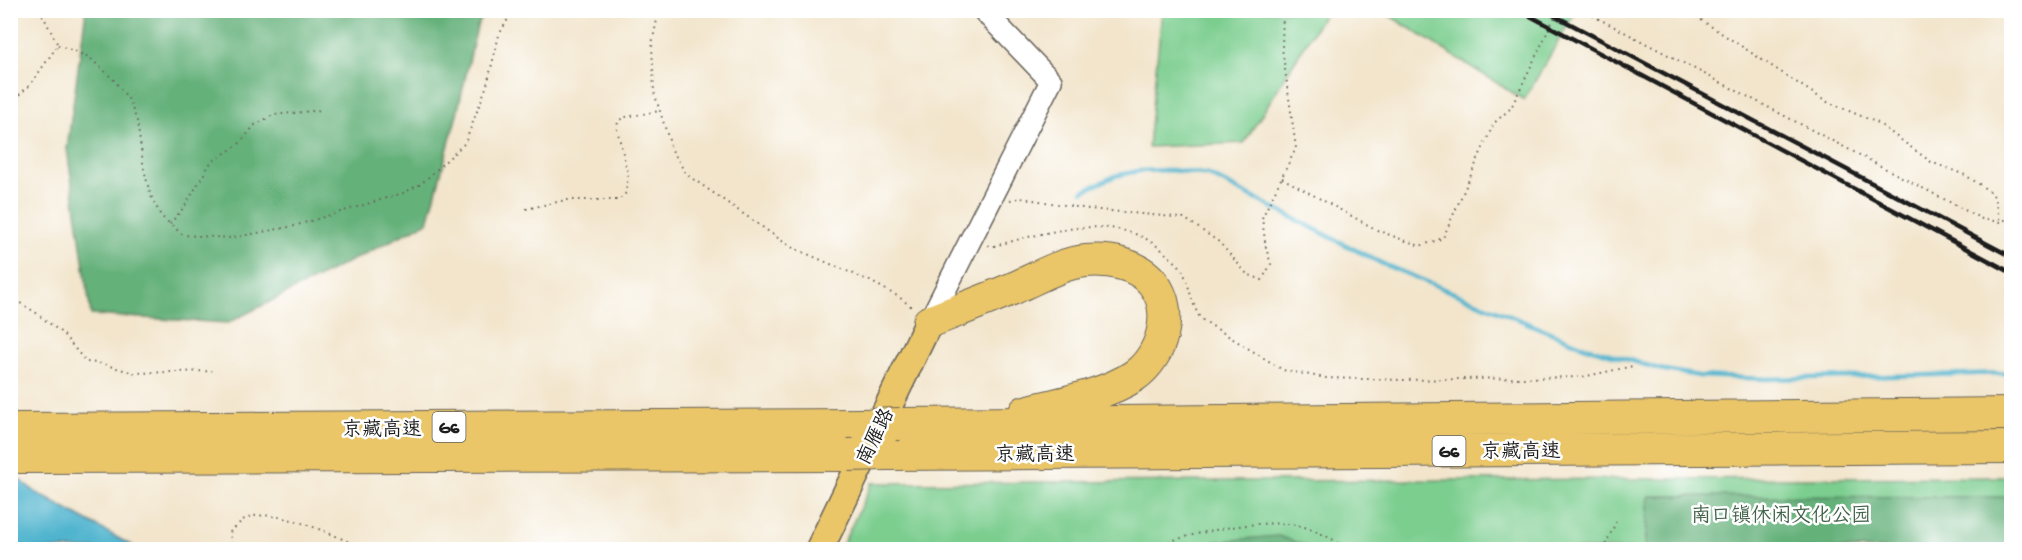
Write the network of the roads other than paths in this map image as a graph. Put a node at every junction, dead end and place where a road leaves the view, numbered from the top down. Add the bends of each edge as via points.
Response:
1 (983, 10) edge
2 (928, 322) junction
3 (2012, 414) edge
4 (980, 423) junction
5 (23, 430) edge
6 (2012, 447) edge
7 (10, 457) edge
8 (819, 549) edge

1 - 2 street via 1051,81
2 - 4 highway via 1067,264 1108,261 1132,267 1153,283 1164,317 1162,339 1152,359 1134,376 1057,404
2 - 8 main road, 南雁路
3 - 4 highway, 京藏高速 / G6
4 - 5 highway, 京藏高速 / G6, bridge
6 - 7 highway, 京藏高速 / G6, bridge

